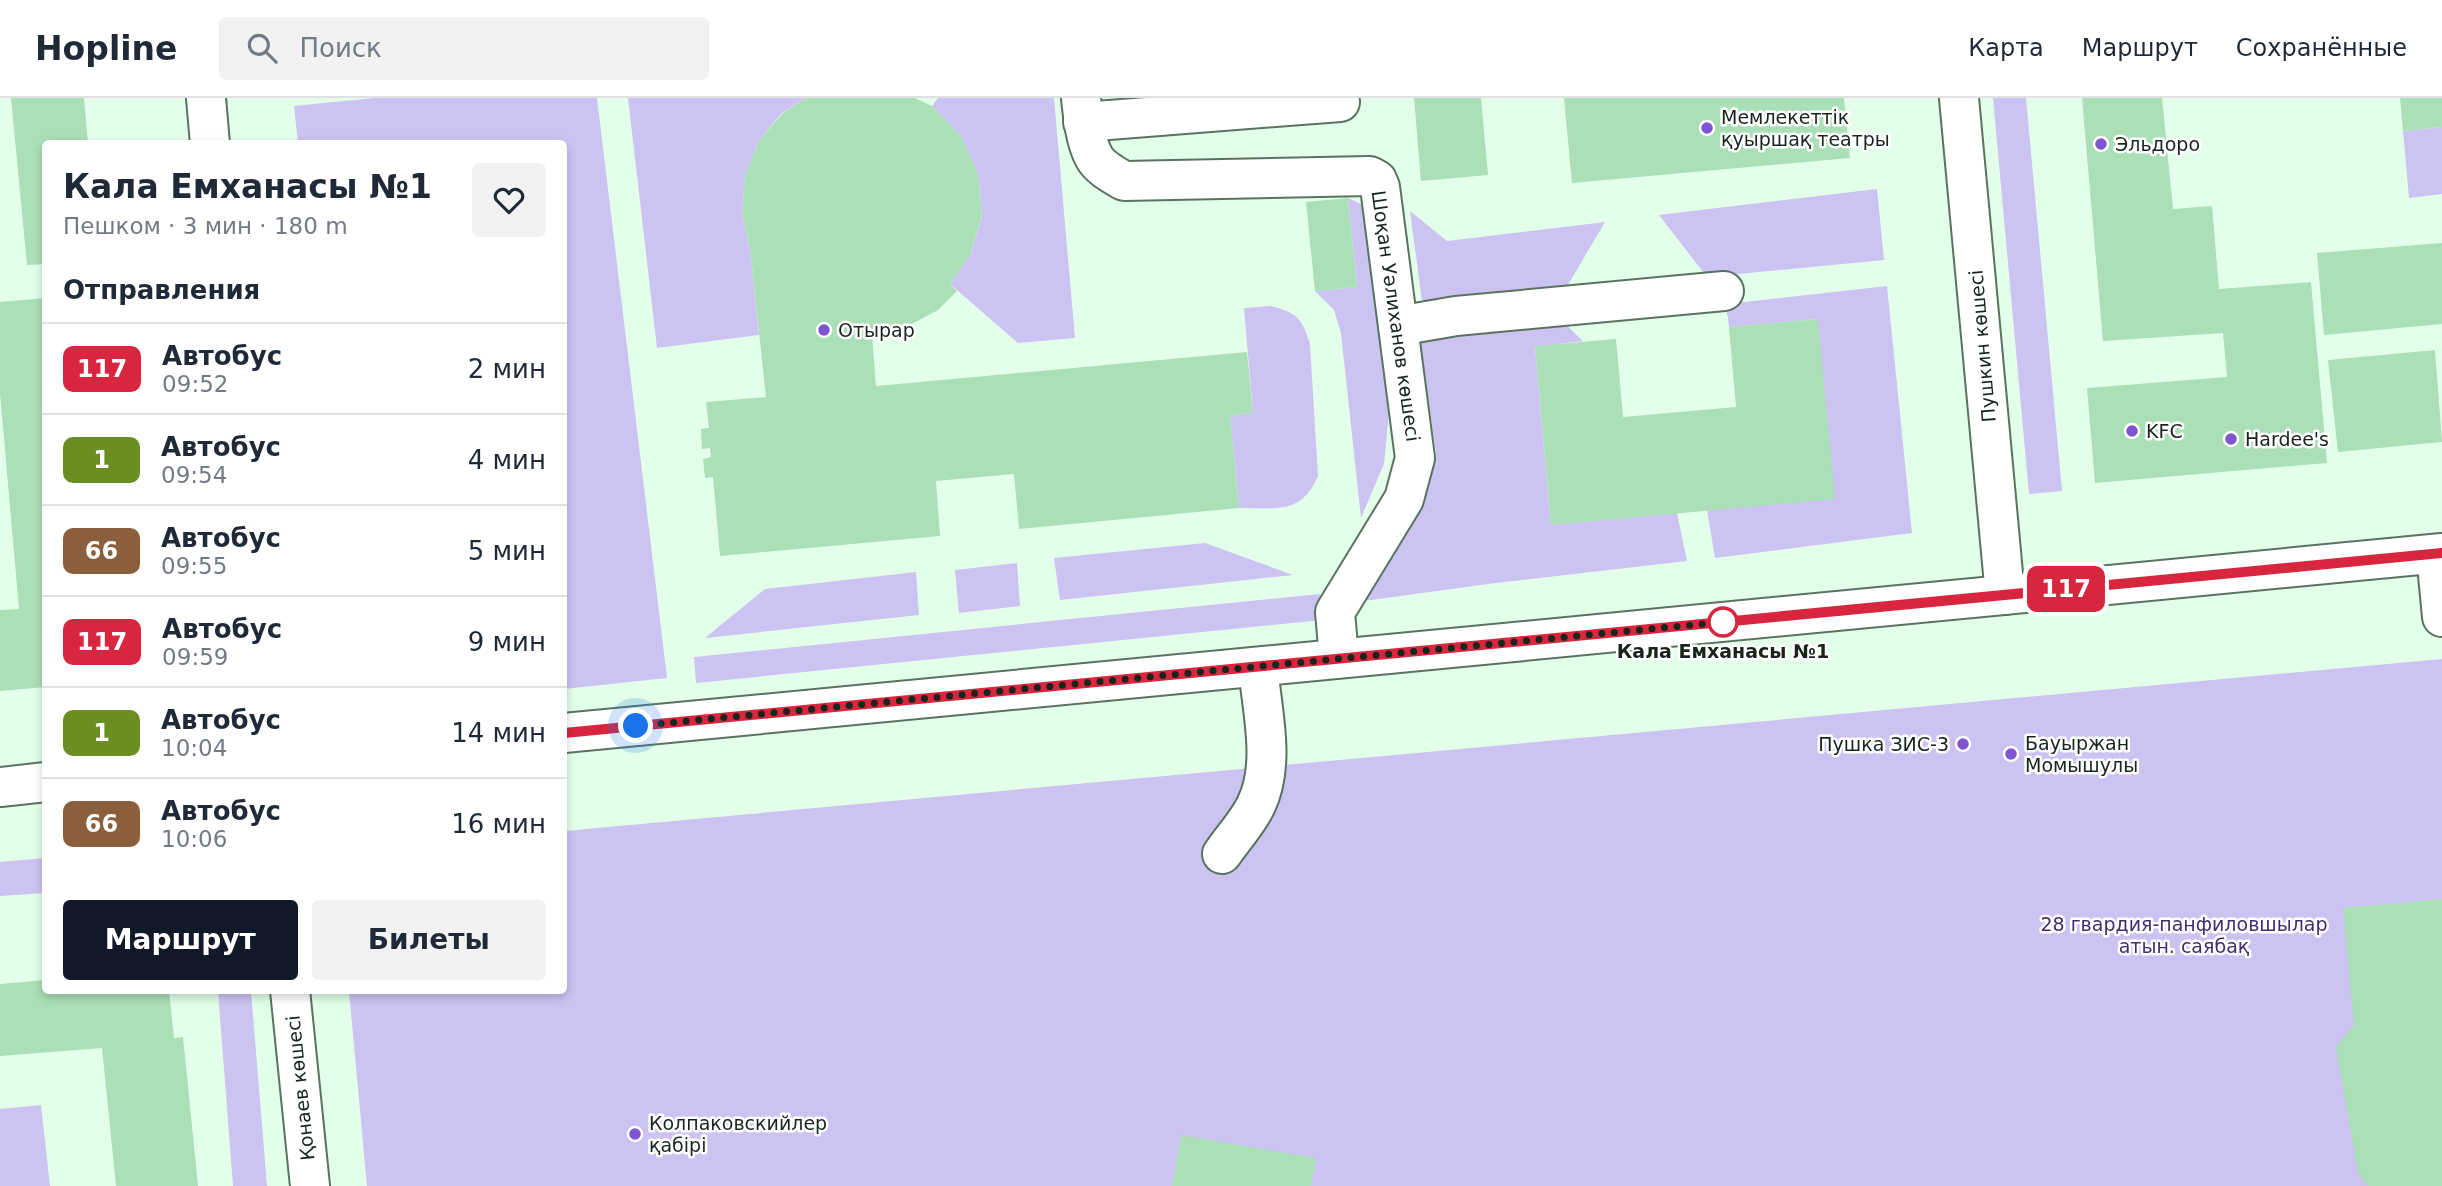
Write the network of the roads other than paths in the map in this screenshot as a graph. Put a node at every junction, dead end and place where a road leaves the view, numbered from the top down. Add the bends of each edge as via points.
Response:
1 (206, 98) edge
2 (1339, 98) edge
3 (1959, 98) edge
4 (1082, 110) edge
5 (210, 140) edge
6 (1724, 290) dead end
7 (1398, 326) junction
8 (2439, 553) edge
9 (2005, 595) junction
10 (2442, 617) edge
11 (1339, 658) junction
12 (1258, 667) junction
13 (567, 733) edge
14 (42, 782) edge
15 (0, 787) edge
16 (1222, 854) dead end
17 (290, 994) edge
18 (310, 1186) edge

1 - 5 street
2 - 4 street via 1340,103
3 - 9 street, Пушкин көшесі
4 - 7 street, Шоқан Уәлиханов көшесі via 1095,158 1124,181 1370,176 1377,180
6 - 7 street via 1456,316
7 - 11 street, Шоқан Уәлиханов көшесі via 1415,458 1404,499 1335,612
8 - 9 street
8 - 10 street
9 - 11 street
11 - 12 street
12 - 13 street
12 - 16 street via 1267,761 1264,784 1256,806
14 - 15 street
17 - 18 street, Қонаев көшесі

